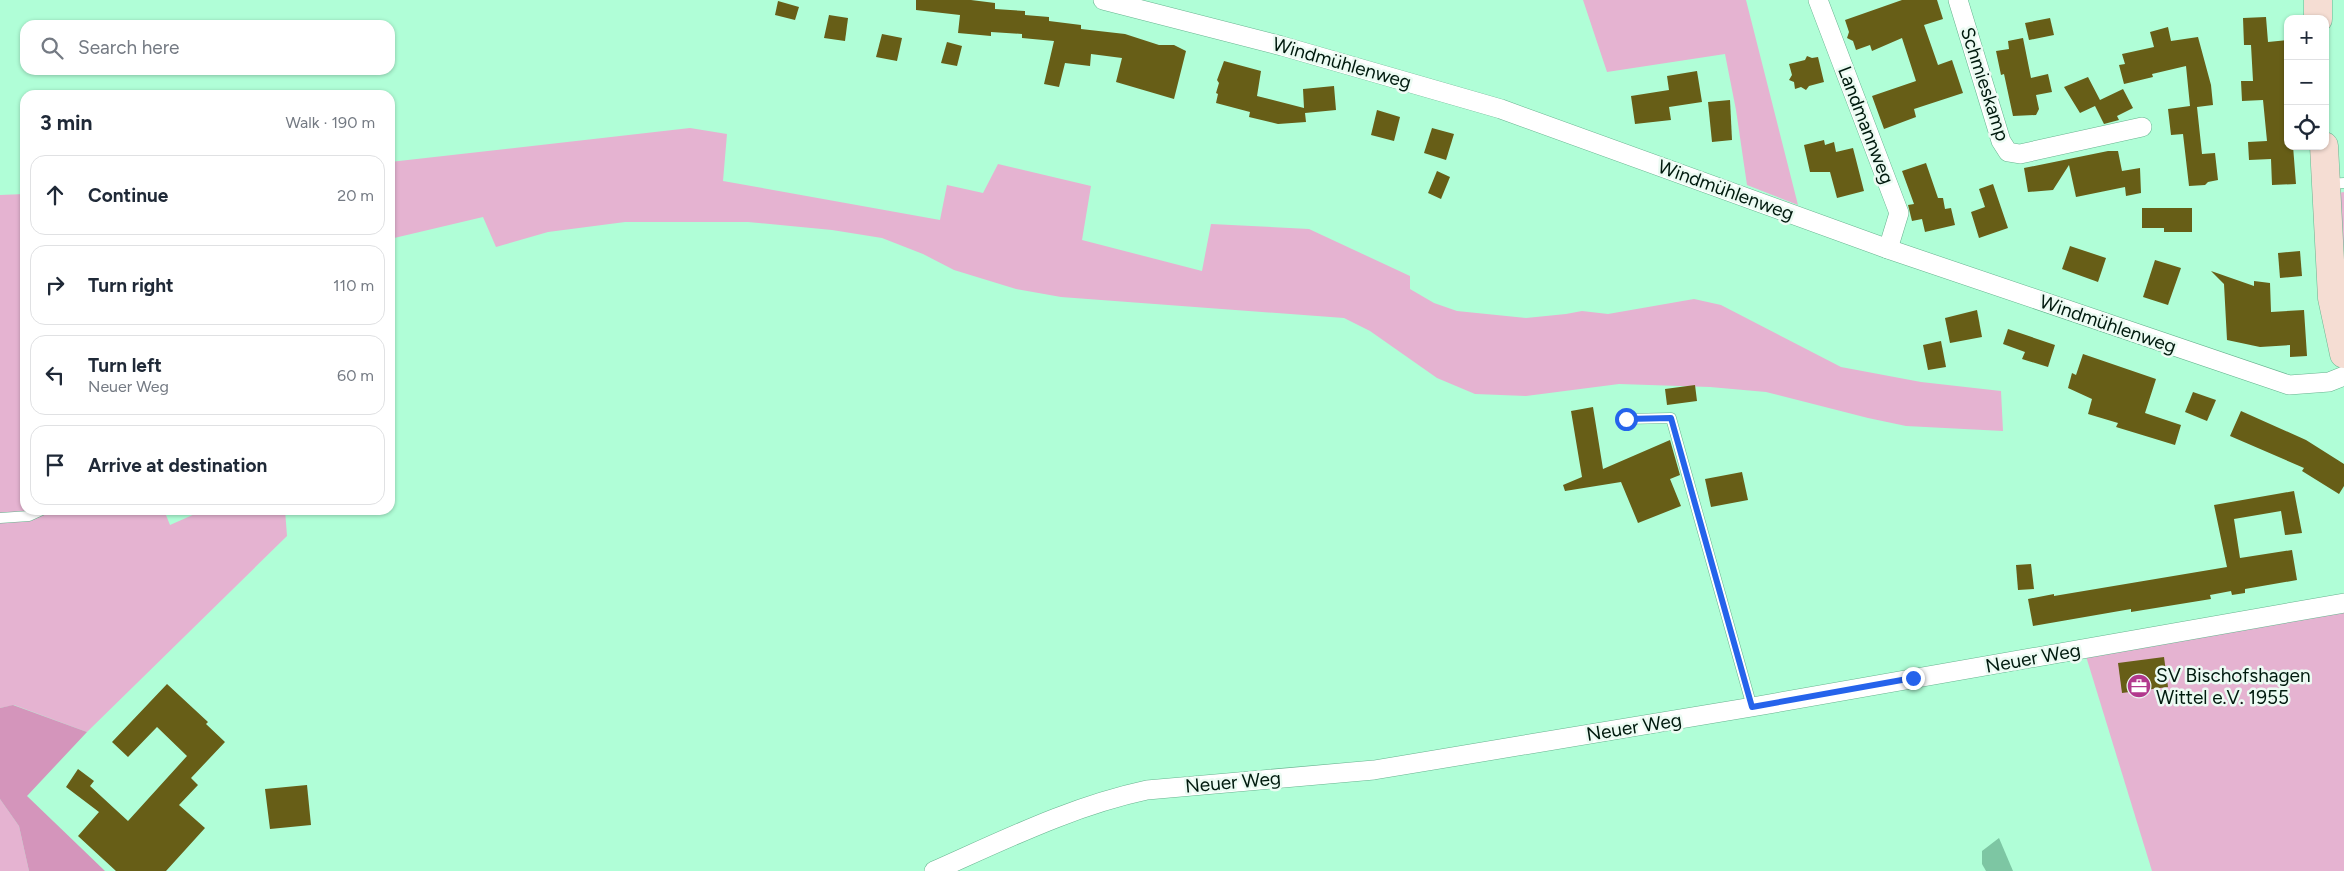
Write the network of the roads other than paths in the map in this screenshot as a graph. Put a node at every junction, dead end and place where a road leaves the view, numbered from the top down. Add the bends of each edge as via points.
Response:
1 (1103, 0) edge
2 (1958, 0) edge
3 (2318, 0) edge
4 (1822, 1) edge
5 (2318, 15) edge
6 (2142, 127) dead end
7 (2325, 150) edge
8 (2335, 183) edge
9 (1888, 249) junction
10 (2344, 354) edge
11 (2344, 376) edge
12 (1626, 419) dead end
13 (31, 515) edge
14 (0, 518) edge
15 (2344, 603) edge
16 (1752, 707) junction
17 (934, 871) edge

1 - 9 street, Windmühlenweg via 1282,46 1501,109
2 - 6 street, Schmieskamp via 2001,141 2008,152 2020,154
3 - 5 main road
4 - 9 street, Landmannweg via 1899,213
7 - 8 main road
8 - 10 main road via 2332,298
9 - 11 street, Windmühlenweg via 2289,385 2329,382
12 - 16 lane via 1671,418
13 - 14 lane
15 - 16 street, Neuer Weg
16 - 17 street, Neuer Weg via 1374,770 1147,790 1076,809

